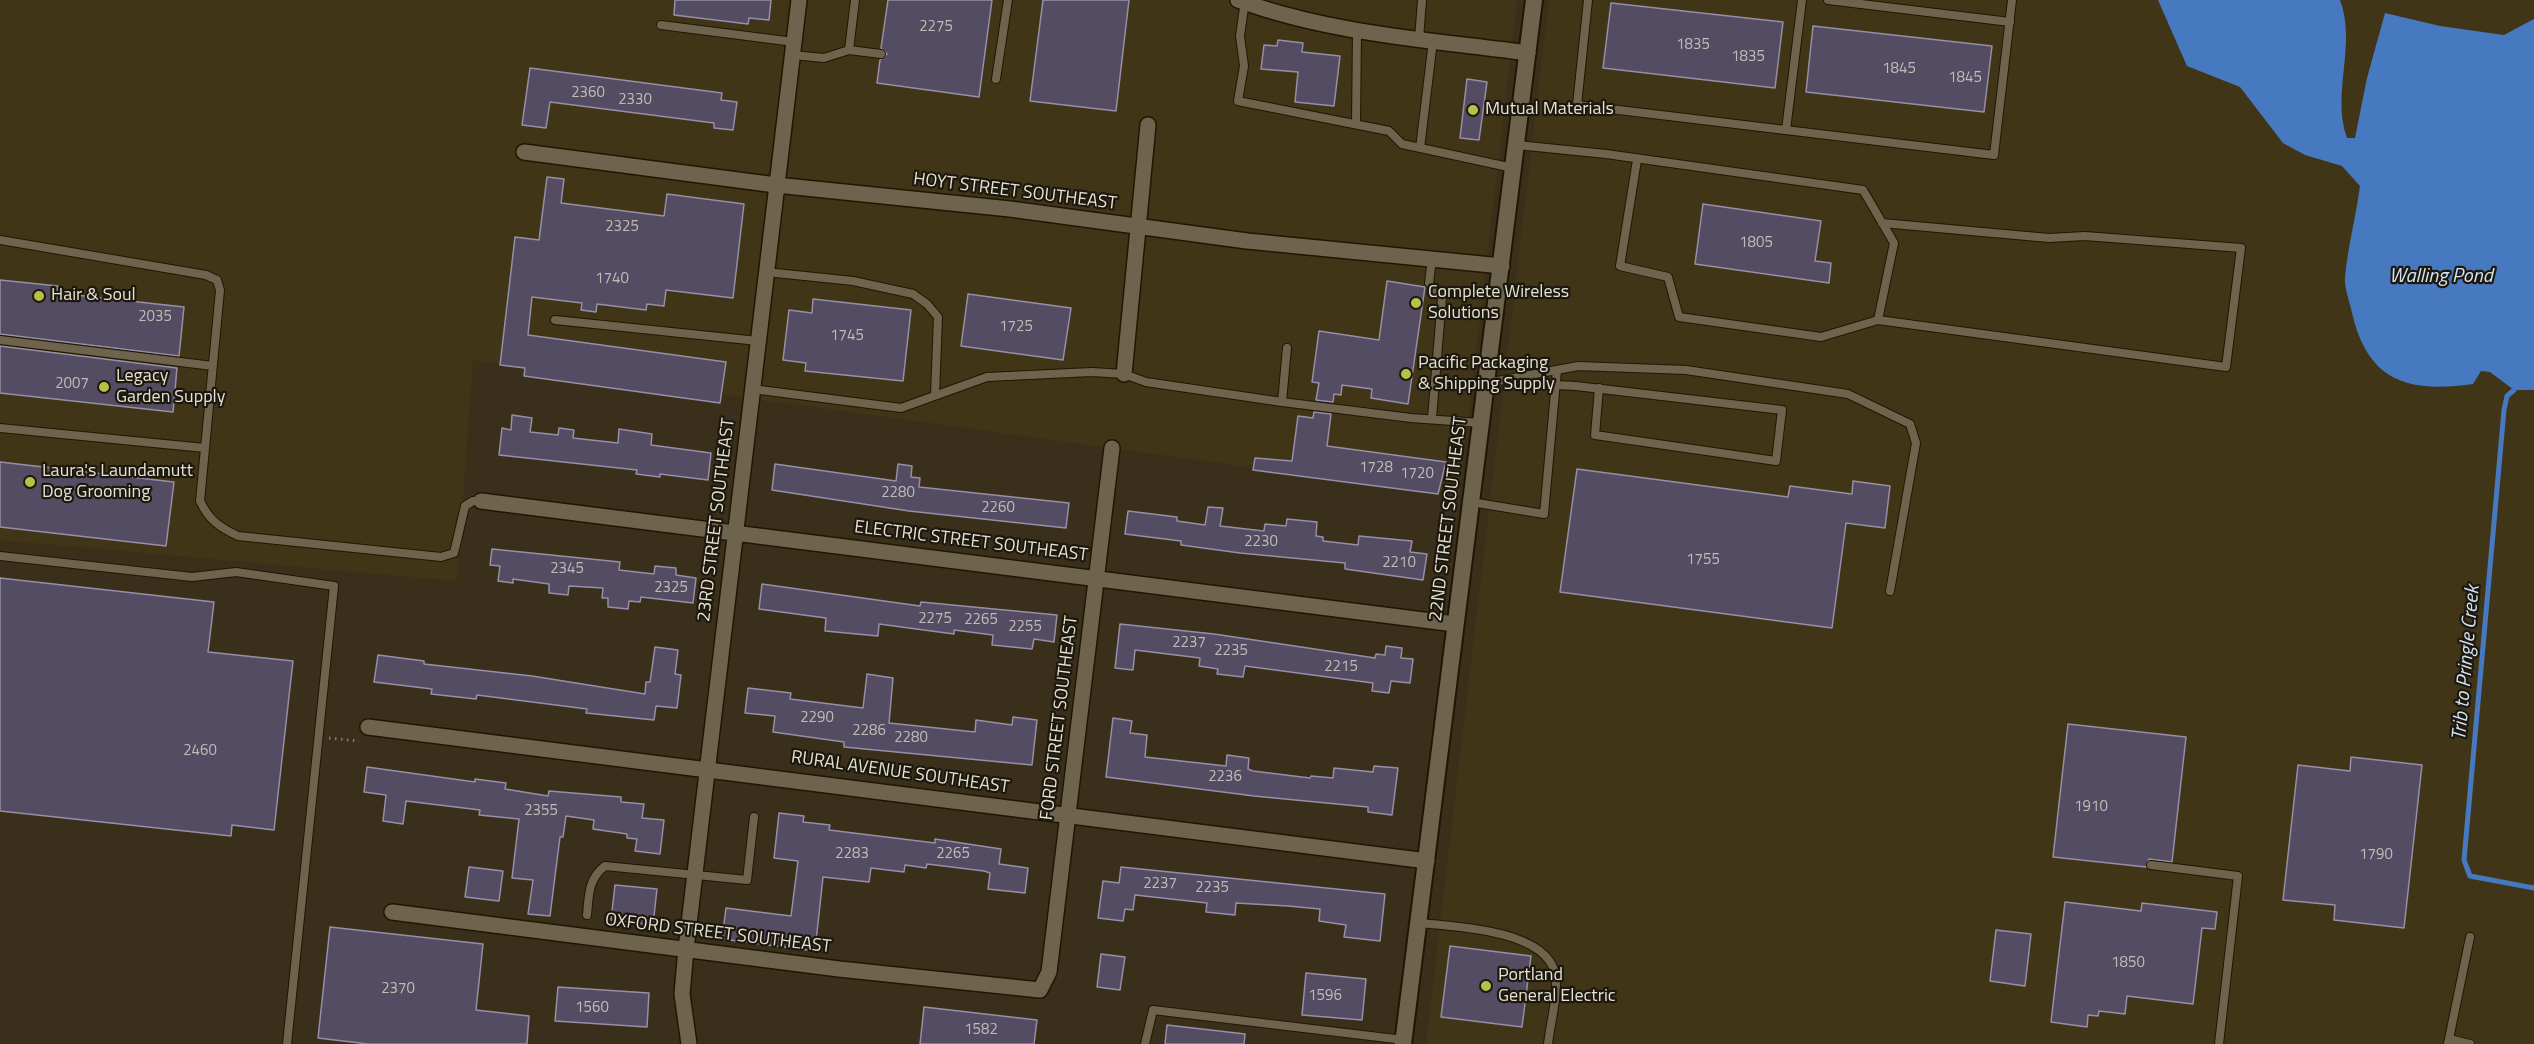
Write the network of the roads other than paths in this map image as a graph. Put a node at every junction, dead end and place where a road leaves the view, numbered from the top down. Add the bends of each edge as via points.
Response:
1 (799, 0) edge
2 (855, 0) edge
3 (1008, 0) edge
4 (1422, 0) edge
5 (1534, 0) edge
6 (1588, 0) edge
7 (1803, 0) edge
8 (1828, 0) edge
9 (2012, 0) edge
10 (1243, 1) edge
11 (2010, 22) junction
12 (660, 25) dead end
13 (1357, 31) junction
14 (1426, 40) junction
15 (793, 48) junction
16 (849, 50) junction
17 (1528, 53) junction
18 (881, 54) dead end
19 (996, 79) dead end
20 (1356, 124) junction
21 (1148, 125) dead end
22 (1786, 130) junction
23 (1517, 145) junction
24 (1420, 148) junction
25 (524, 152) dead end
26 (1636, 160) junction
27 (1514, 168) junction
28 (776, 185) junction
29 (1882, 223) junction
30 (1137, 226) junction
31 (0, 240) edge
32 (1432, 259) junction
33 (1502, 266) junction
34 (765, 272) junction
35 (555, 320) dead end
36 (1878, 320) junction
37 (0, 340) edge
38 (758, 341) junction
39 (1287, 348) dead end
40 (213, 366) junction
41 (1557, 370) junction
42 (1124, 374) junction
43 (1486, 383) junction
44 (1556, 385) junction
45 (1599, 388) junction
46 (752, 389) junction
47 (935, 395) junction
48 (1282, 402) junction
49 (1432, 418) junction
50 (1481, 423) junction
51 (0, 428) edge
52 (205, 448) junction
53 (1112, 448) dead end
54 (481, 501) joint
55 (1471, 502) junction
56 (735, 532) junction
57 (0, 556) edge
58 (1096, 577) junction
59 (1890, 591) dead end
60 (1455, 624) junction
61 (368, 727) road end
62 (708, 768) junction
63 (1069, 815) junction
64 (754, 817) dead end
65 (1427, 861) junction
66 (2151, 865) dead end
67 (695, 874) junction
68 (392, 912) dead end
69 (587, 915) dead end
70 (1419, 922) junction
71 (2470, 938) dead end
72 (686, 949) junction
73 (1040, 990) joint
74 (2449, 1041) edge
75 (1404, 1042) edge
76 (287, 1044) edge
77 (689, 1044) edge
78 (1145, 1044) edge
79 (1548, 1044) edge
80 (2219, 1044) edge
81 (2470, 1044) edge

1 - 15 street, 23RD STREET SOUTHEAST
2 - 16 lane
3 - 19 lane
4 - 14 lane
5 - 17 street, 22ND STREET SOUTHEAST
6 - 22 lane via 1577,105
7 - 22 lane
8 - 11 lane
9 - 11 lane
10 - 13 street
10 - 20 lane via 1239,36 1244,66 1238,101
11 - 22 lane via 1995,155
12 - 15 lane
13 - 14 street
13 - 20 lane
14 - 17 street
14 - 24 lane
15 - 16 lane via 824,58
15 - 28 street, 23RD STREET SOUTHEAST
16 - 18 lane
17 - 23 street, 22ND STREET SOUTHEAST
20 - 24 lane via 1389,131 1402,144
21 - 30 street
23 - 26 lane
23 - 27 street, 22ND STREET SOUTHEAST
24 - 27 lane
25 - 28 street, HOYT STREET SOUTHEAST
26 - 29 lane via 1863,190
26 - 36 lane via 1620,266 1668,277 1680,317 1821,337
27 - 33 street, 22ND STREET SOUTHEAST
28 - 30 street, HOYT STREET SOUTHEAST
28 - 34 street, 23RD STREET SOUTHEAST
29 - 36 lane via 1894,243
29 - 36 lane via 2049,238 2085,236 2241,248 2226,367
30 - 32 street, HOYT STREET SOUTHEAST
30 - 42 street
31 - 40 lane via 217,280 220,290
32 - 33 street, HOYT STREET SOUTHEAST
32 - 49 lane via 1429,283 1442,298
33 - 43 street, 22ND STREET SOUTHEAST
34 - 38 street, 23RD STREET SOUTHEAST
34 - 47 lane via 853,281 913,294 927,304 938,317
35 - 38 lane
37 - 40 lane
38 - 46 street, 23RD STREET SOUTHEAST
39 - 48 lane
40 - 52 lane
41 - 43 lane
41 - 44 lane
41 - 59 lane via 1580,365 1686,370 1848,394 1910,424 1916,443
42 - 47 lane via 987,378
42 - 48 lane via 1146,382
43 - 50 street, 22ND STREET SOUTHEAST
44 - 45 lane
44 - 55 lane via 1544,514
45 - 45 lane via 1782,410 1776,461 1595,435
46 - 47 lane via 901,408
46 - 56 street, 23RD STREET SOUTHEAST
48 - 49 lane
49 - 50 lane
50 - 55 street, 22ND STREET SOUTHEAST
51 - 52 lane
52 - 54 lane via 200,501 208,518 238,536 449,556 454,553 465,506
53 - 58 street, FORD STREET SOUTHEAST
54 - 56 street, ELECTRIC STREET SOUTHEAST
55 - 60 street, 22ND STREET SOUTHEAST
56 - 58 street, ELECTRIC STREET SOUTHEAST
56 - 62 street, 23RD STREET SOUTHEAST
57 - 76 lane via 192,577 236,572 334,586
58 - 60 street, ELECTRIC STREET SOUTHEAST
58 - 63 street, FORD STREET SOUTHEAST
60 - 65 street, 22ND STREET SOUTHEAST
61 - 62 street, RURAL AVENUE SOUTHEAST
62 - 63 street, RURAL AVENUE SOUTHEAST
62 - 67 street, 23RD STREET SOUTHEAST
63 - 65 street, RURAL AVENUE SOUTHEAST
63 - 73 street, FORD STREET SOUTHEAST via 1049,972
64 - 67 lane via 747,880
65 - 70 street, 22ND STREET SOUTHEAST
66 - 80 lane via 2238,876
67 - 69 lane via 605,866 591,881
67 - 72 street, 23RD STREET SOUTHEAST
68 - 72 street, OXFORD STREET SOUTHEAST
70 - 75 street, 22ND STREET SOUTHEAST
70 - 79 lane via 1512,936 1543,954 1556,977
71 - 74 lane
72 - 73 street, OXFORD STREET SOUTHEAST
72 - 77 street, 23RD STREET SOUTHEAST via 682,994
74 - 81 lane
75 - 78 lane via 1153,1010

